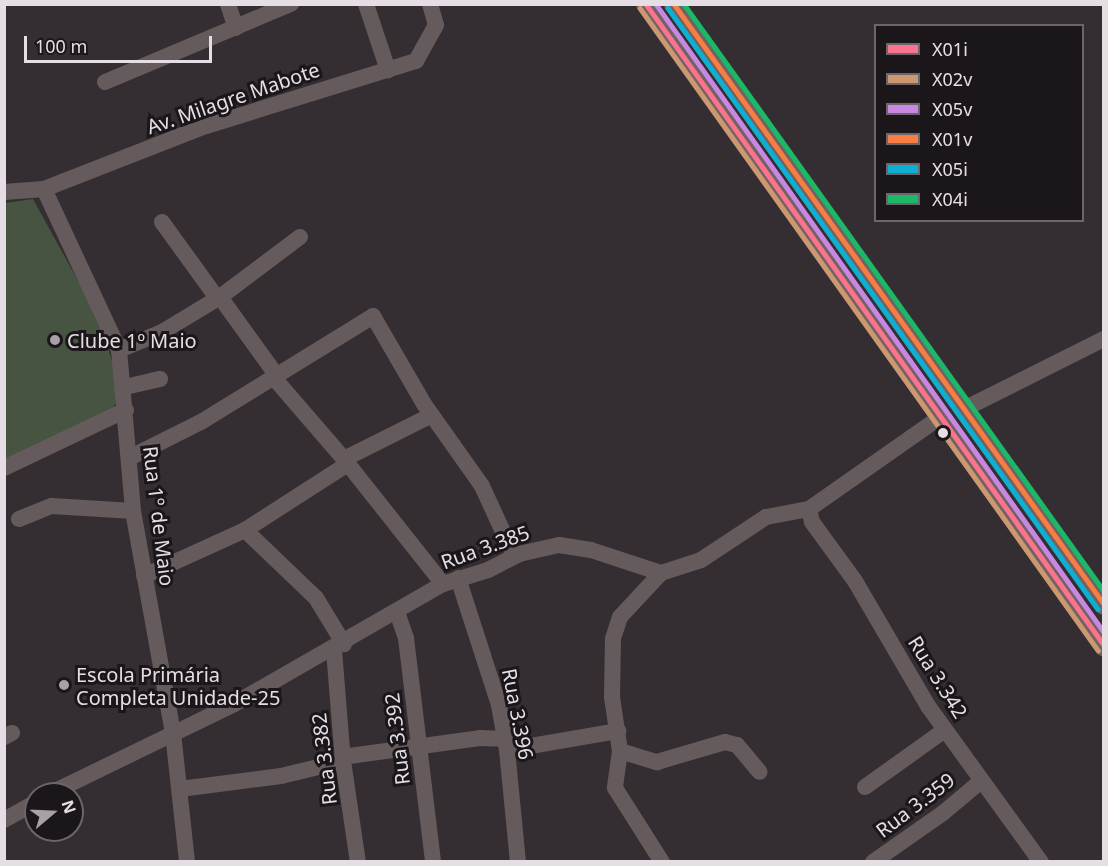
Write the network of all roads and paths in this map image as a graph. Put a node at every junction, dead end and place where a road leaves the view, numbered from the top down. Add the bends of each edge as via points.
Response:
1 (228, 4) edge
2 (291, 4) edge
3 (366, 4) edge
4 (430, 4) edge
5 (646, 4) edge
6 (674, 4) edge
7 (236, 28) junction
8 (388, 70) junction
9 (105, 82) dead end
10 (44, 189) junction
11 (4, 192) edge
12 (162, 222) dead end
13 (300, 237) dead end
14 (219, 298) junction
15 (1104, 339) edge
16 (119, 350) junction
17 (275, 377) junction
18 (160, 379) dead end
19 (125, 387) junction
20 (964, 409) junction
21 (126, 410) junction
22 (432, 416) junction
23 (939, 418) junction
24 (129, 458) junction
25 (346, 461) junction
26 (4, 468) edge
27 (1009, 472) junction
28 (990, 487) junction
29 (809, 509) junction
30 (133, 510) junction
31 (19, 519) dead end
32 (244, 530) junction
33 (513, 556) junction
34 (661, 573) junction
35 (144, 576) junction
36 (451, 581) junction
37 (1104, 605) edge
38 (397, 612) junction
39 (1104, 646) edge
40 (339, 647) junction
41 (945, 730) junction
42 (618, 731) junction
43 (173, 733) junction
44 (506, 744) junction
45 (419, 746) junction
46 (620, 751) junction
47 (343, 759) junction
48 (760, 772) dead end
49 (981, 781) junction
50 (73, 782) edge
51 (865, 788) dead end
52 (180, 789) junction
53 (24, 808) edge
54 (6, 817) edge
55 (188, 861) edge
56 (358, 861) edge
57 (433, 861) edge
58 (518, 861) edge
59 (662, 861) edge
60 (873, 861) edge
61 (1041, 861) edge

1 - 7 street
2 - 7 street
3 - 8 street
4 - 8 street, Av. Milagre Mabote via 436,25 416,61
5 - 23 main road
6 - 20 main road
7 - 9 street
8 - 10 street, Av. Milagre Mabote via 206,126
10 - 11 street, Av. Milagre Mabote
10 - 16 street, Rua 1º de Maio
12 - 14 street, Rua 3.396
13 - 14 street
14 - 16 street via 169,328
14 - 17 street, Rua 3.396
15 - 20 street
16 - 19 street, Rua 1º de Maio
17 - 22 street via 374,316
17 - 24 street via 183,432
17 - 25 street, Rua 3.396
18 - 19 street
19 - 21 street, Rua 1º de Maio
20 - 27 main road
21 - 24 street, Rua 1º de Maio
21 - 26 street
22 - 25 street
22 - 33 street via 482,486
23 - 28 main road
23 - 29 street
24 - 30 street, Rua 1º de Maio
25 - 32 street
25 - 36 street, Rua 3.396
27 - 28 main road
27 - 37 main road
28 - 39 main road
29 - 34 street via 766,517 701,560
29 - 41 street, Rua 3.342 via 812,522 855,581
30 - 31 street via 52,506
30 - 35 street, Rua 1º de Maio
32 - 35 street
32 - 40 street via 304,585
33 - 34 street, Rua 3.385 via 572,545
33 - 36 street, Rua 3.385 via 488,570
34 - 42 street via 625,610 613,639 612,698
35 - 43 street, Rua 1º de Maio
36 - 38 street, Rua 3.385
36 - 44 street, Rua 3.396 via 480,639
38 - 40 street, Rua 3.385
38 - 45 street, Rua 3.392 via 406,638
40 - 43 street, Rua 3.385
40 - 47 street, Rua 3.382
41 - 49 street, Rua 3.342
41 - 51 street
42 - 44 street
42 - 46 street
43 - 50 street, Rua 3.385
43 - 52 street, Rua 1º de Maio
44 - 45 street
44 - 58 street, Rua 3.396
45 - 47 street
45 - 57 street, Rua 3.392
46 - 48 street via 657,762 725,742 736,745
46 - 59 street via 615,788
47 - 52 street via 281,776
47 - 56 street, Rua 3.382
49 - 60 street, Rua 3.359 via 943,813
49 - 61 street, Rua 3.342
52 - 55 street, Rua 1º de Maio
53 - 54 street

